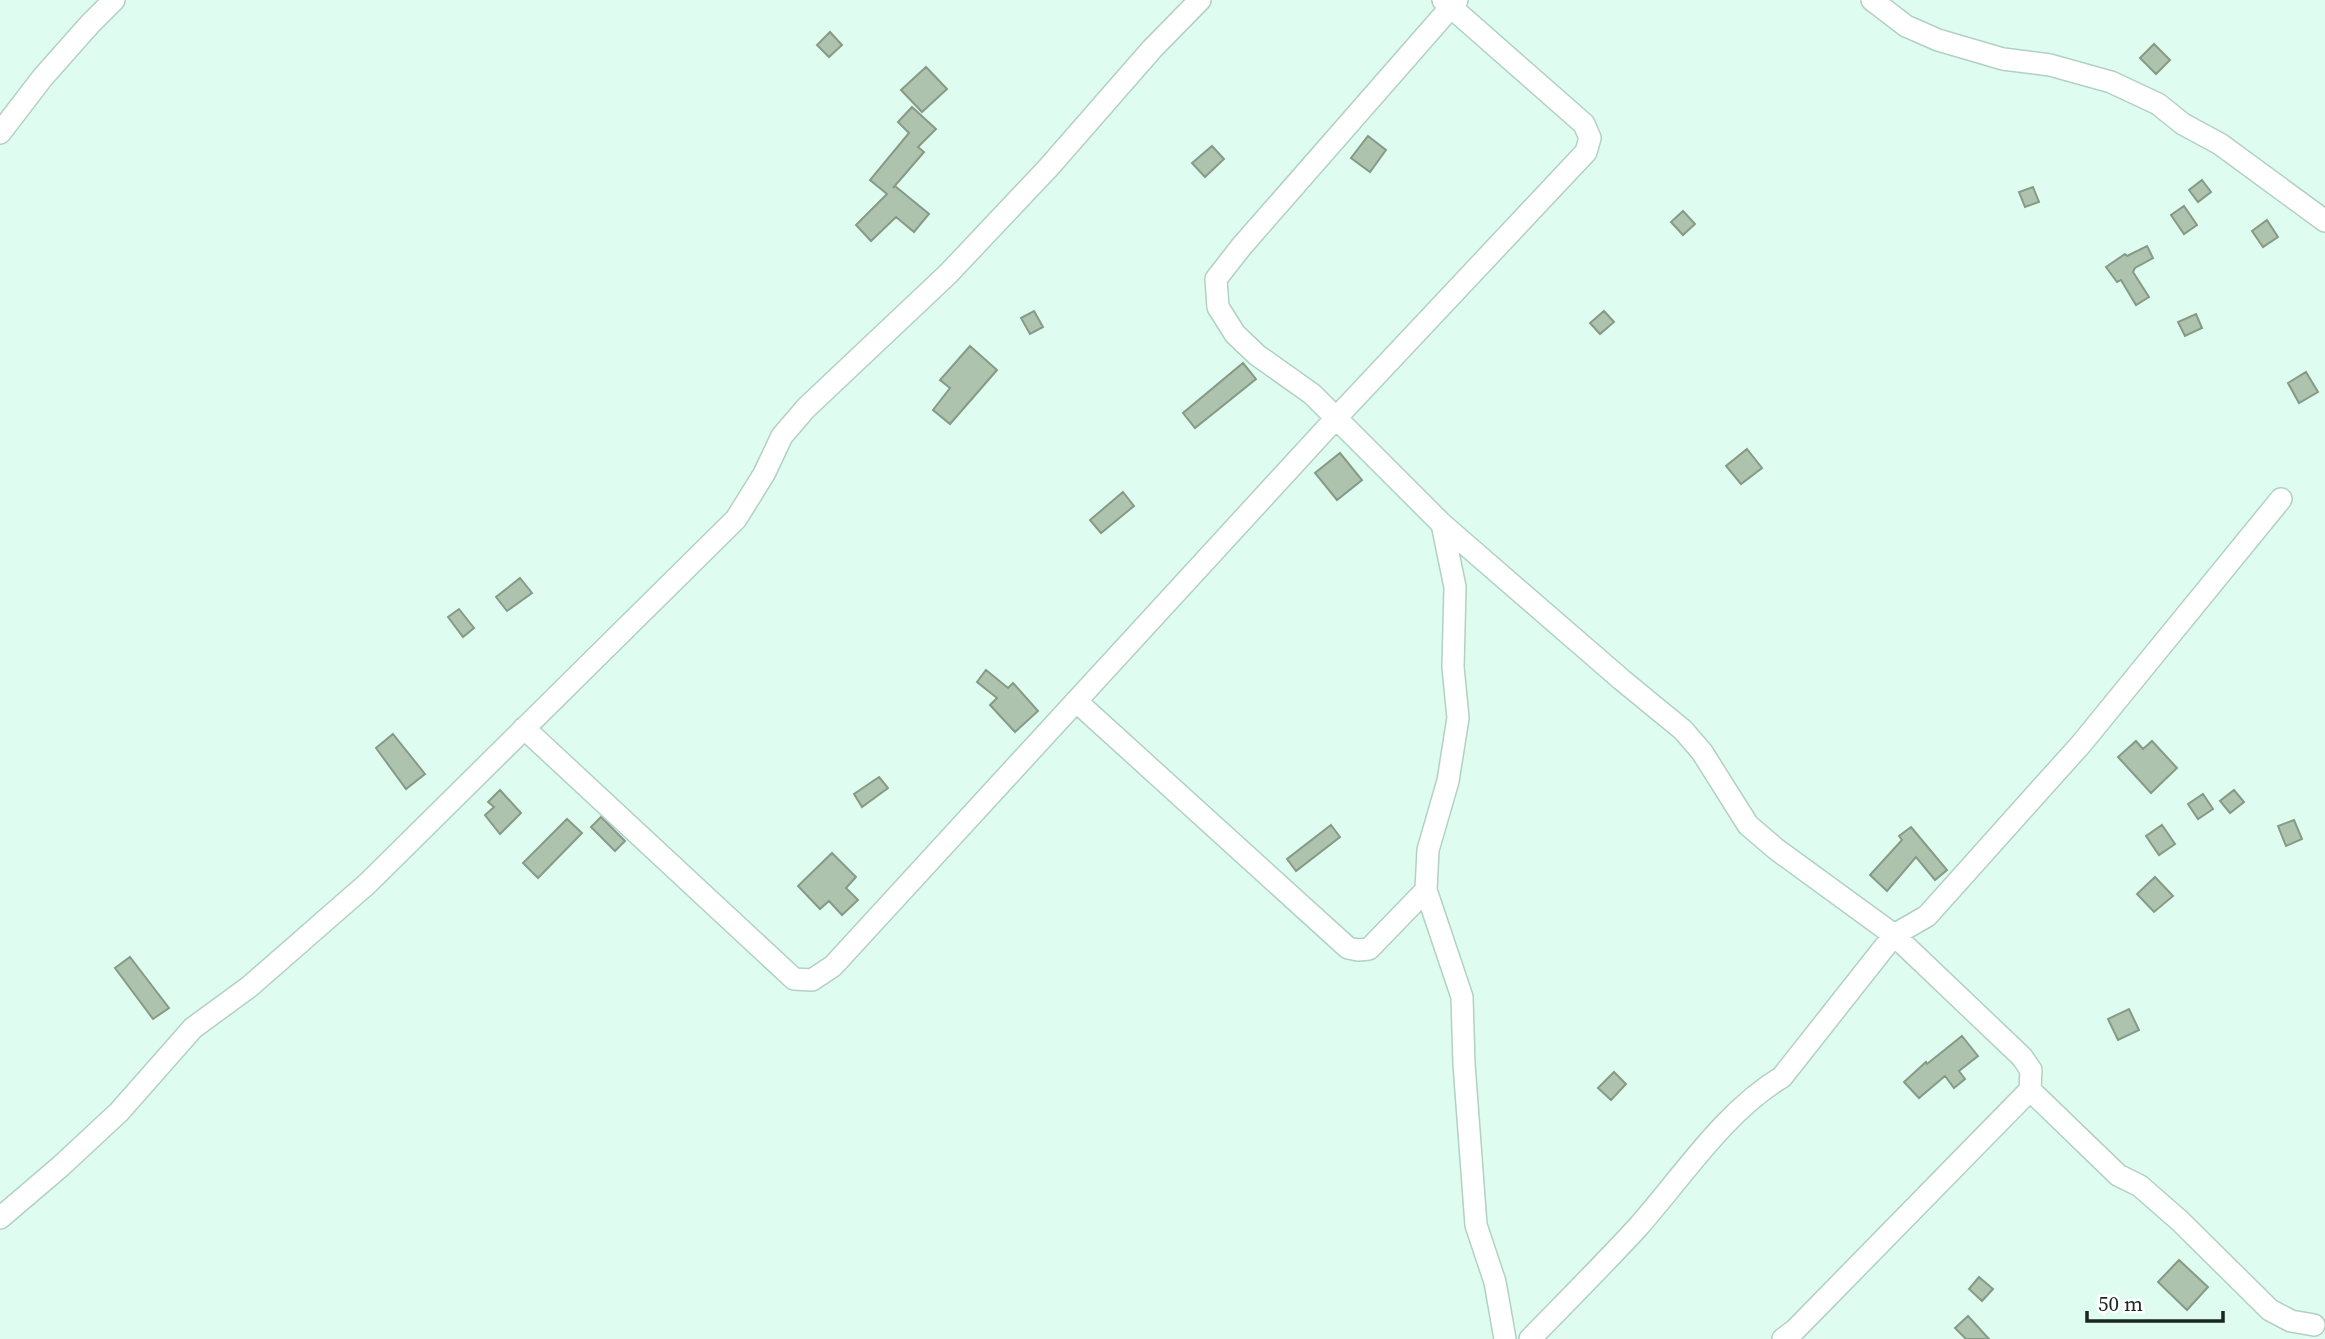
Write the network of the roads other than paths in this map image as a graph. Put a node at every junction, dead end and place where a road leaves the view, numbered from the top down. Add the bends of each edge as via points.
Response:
1 (114, 0) edge
2 (1200, 0) edge
3 (1872, 0) edge
4 (1450, 2) edge
5 (0, 133) edge
6 (2325, 221) edge
7 (1337, 417) junction
8 (2281, 499) dead end
9 (1442, 524) junction
10 (1076, 701) junction
11 (524, 728) junction
12 (1426, 891) junction
13 (1894, 935) junction
14 (2030, 1090) junction
15 (0, 1218) edge
16 (2313, 1326) edge
17 (1505, 1339) edge
18 (1530, 1339) edge
19 (1783, 1339) edge

1 - 5 street via 43,77
2 - 11 street via 948,274 806,408 782,436 736,519
3 - 6 street via 1906,26 1938,40 2111,82 2158,104
4 - 7 street via 1216,279 1218,307 1236,334
4 - 7 street via 1584,124 1590,138 1587,152
7 - 9 street
7 - 10 street
8 - 13 street via 2073,753 1927,916
9 - 12 street via 1455,587 1453,667 1458,718 1448,781 1428,850
9 - 13 street via 1683,730 1748,825
10 - 11 street via 832,966 812,980 793,979
10 - 12 street via 1348,948 1369,949
11 - 15 street via 368,883 249,987 193,1028 118,1112
12 - 17 street via 1462,997 1476,1225 1495,1282
13 - 14 street via 2022,1057 2031,1070
13 - 18 street via 1782,1077 1731,1117 1637,1227
14 - 16 street via 2118,1175 2140,1186 2180,1222 2270,1310
14 - 19 street

